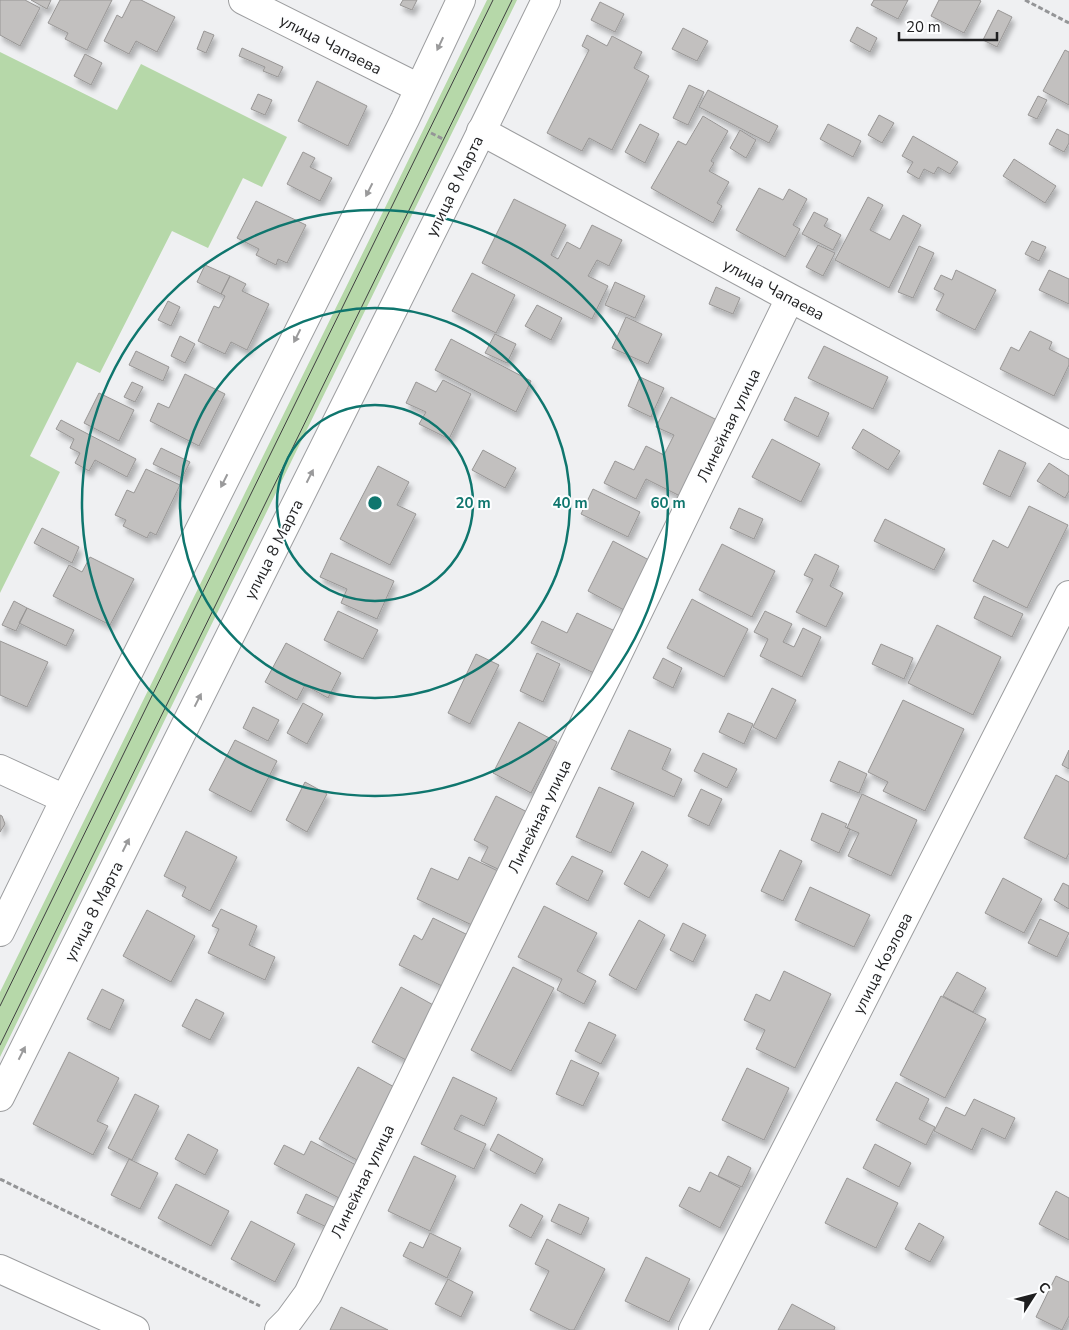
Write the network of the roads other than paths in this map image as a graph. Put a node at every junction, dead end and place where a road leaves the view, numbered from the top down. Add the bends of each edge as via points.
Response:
1 (243, 0) edge
2 (461, 0) edge
3 (546, 0) edge
4 (419, 88) junction
5 (476, 142) junction
6 (790, 298) junction
7 (1069, 445) edge
8 (1069, 595) edge
9 (0, 769) edge
10 (65, 799) junction
11 (0, 932) edge
12 (0, 1097) edge
13 (0, 1269) edge
14 (284, 1325) edge
15 (134, 1330) edge
16 (693, 1330) edge

1 - 4 street, улица Чапаева
2 -> 4 street
3 - 5 street, улица 8 Марта
4 -> 10 street
5 - 6 street, улица Чапаева
12 -> 5 street, улица 8 Марта
6 - 7 street, улица Чапаева
6 - 14 street, Линейная улица via 308,1294
8 - 16 street, улица Козлова
9 - 10 street
10 - 11 street
13 - 15 street

